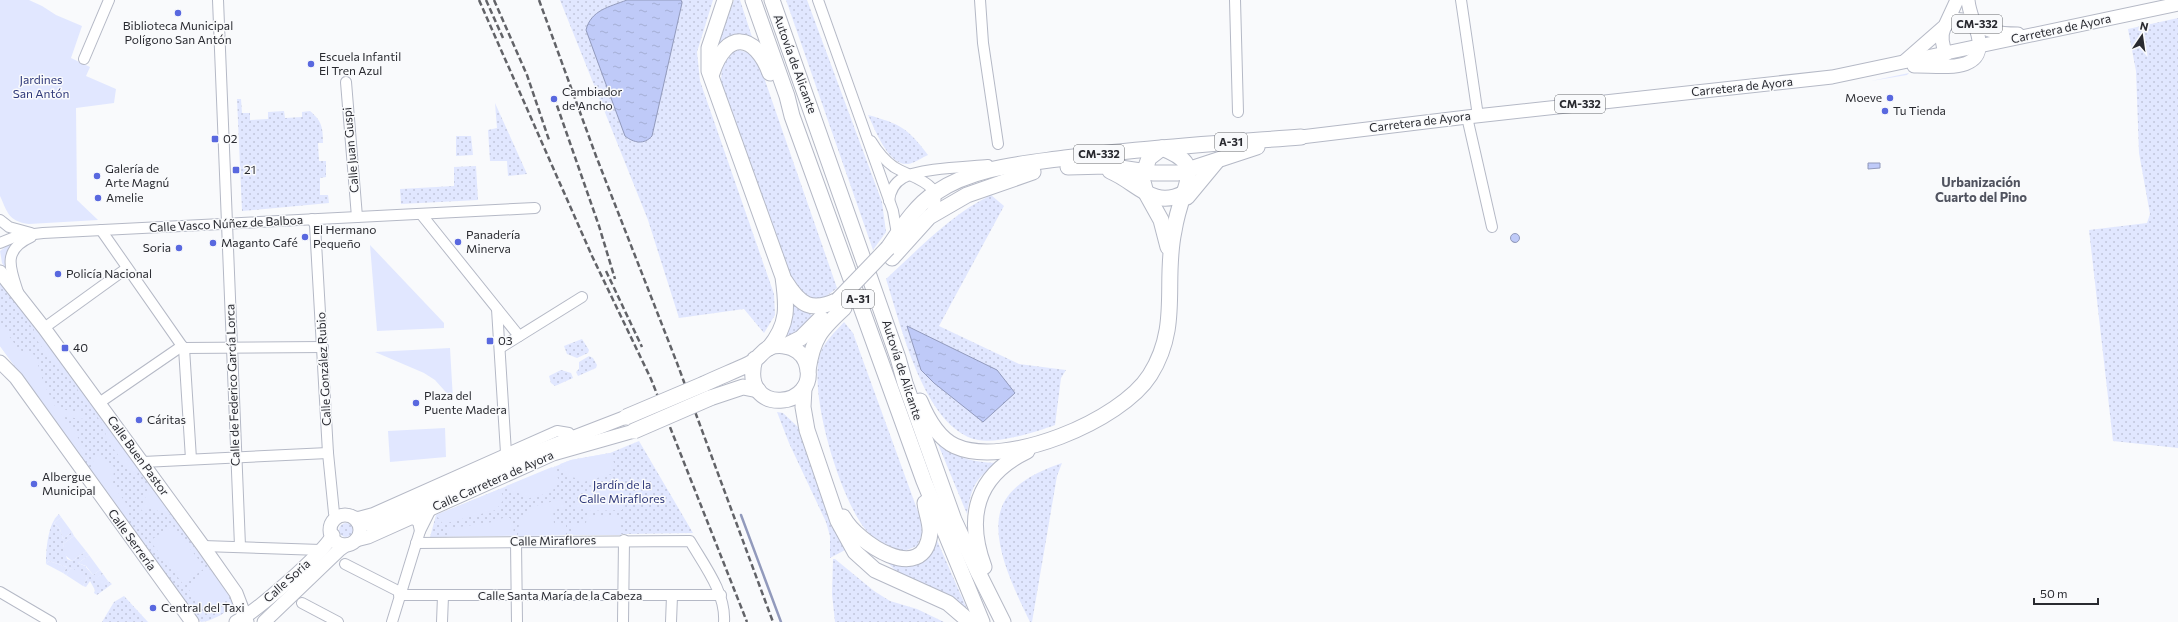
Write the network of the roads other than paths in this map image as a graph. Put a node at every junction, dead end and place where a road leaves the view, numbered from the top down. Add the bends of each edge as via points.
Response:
1 (109, 0) edge
2 (218, 0) edge
3 (725, 0) edge
4 (753, 0) edge
5 (772, 0) edge
6 (818, 0) edge
7 (980, 0) edge
8 (1235, 0) edge
9 (1461, 0) edge
10 (1958, 0) edge
11 (1968, 0) edge
12 (2178, 4) edge
13 (1973, 22) junction
14 (1944, 26) junction
15 (2040, 34) junction
16 (1980, 46) junction
17 (1946, 54) junction
18 (84, 59) dead end
19 (1901, 63) junction
20 (1881, 68) junction
21 (711, 76) junction
22 (346, 82) dead end
23 (1238, 112) dead end
24 (792, 116) junction
25 (1472, 116) junction
26 (865, 131) junction
27 (1301, 137) junction
28 (998, 144) dead end
29 (1162, 148) junction
30 (1219, 159) junction
31 (1036, 162) junction
32 (1094, 166) junction
33 (1190, 171) junction
34 (1143, 172) junction
35 (912, 174) junction
36 (1146, 193) junction
37 (1184, 193) junction
38 (934, 194) junction
39 (888, 201) junction
40 (535, 208) dead end
41 (1180, 208) junction
42 (893, 211) junction
43 (421, 214) junction
44 (357, 217) junction
45 (929, 217) junction
46 (312, 219) junction
47 (0, 220) edge
48 (907, 221) junction
49 (227, 224) junction
50 (1492, 227) dead end
51 (101, 230) junction
52 (37, 234) junction
53 (898, 234) junction
54 (0, 243) edge
55 (890, 253) junction
56 (11, 258) joint
57 (1171, 260) junction
58 (127, 268) junction
59 (0, 272) edge
60 (782, 277) junction
61 (19, 296) junction
62 (582, 297) dead end
63 (841, 304) junction
64 (497, 309) junction
65 (44, 328) junction
66 (519, 336) junction
67 (785, 346) junction
68 (183, 347) junction
69 (231, 347) junction
70 (323, 347) junction
71 (500, 348) junction
72 (769, 348) junction
73 (898, 358) junction
74 (755, 359) junction
75 (0, 362) edge
76 (808, 370) junction
77 (804, 388) junction
78 (758, 390) junction
79 (776, 401) junction
80 (99, 403) junction
81 (626, 417) joint
82 (807, 430) junction
83 (634, 431) joint
84 (572, 437) junction
85 (1051, 439) junction
86 (328, 453) junction
87 (506, 453) junction
88 (236, 457) junction
89 (191, 459) junction
90 (143, 462) junction
91 (924, 481) junction
92 (832, 497) junction
93 (432, 507) junction
94 (410, 517) junction
95 (336, 518) junction
96 (354, 519) junction
97 (420, 531) junction
98 (332, 535) junction
99 (624, 540) junction
100 (516, 542) junction
101 (351, 543) junction
102 (416, 543) junction
103 (203, 546) junction
104 (240, 546) junction
105 (320, 550) junction
106 (345, 564) dead end
107 (0, 592) edge
108 (400, 594) junction
109 (443, 596) junction
110 (624, 596) junction
111 (672, 596) junction
112 (721, 596) junction
113 (516, 597) junction
114 (992, 599) junction
115 (302, 603) dead end
116 (243, 620) edge
117 (51, 622) edge
118 (192, 622) edge
119 (264, 622) edge
120 (338, 622) edge
121 (392, 622) edge
122 (442, 622) edge
123 (517, 622) edge
124 (623, 622) edge
125 (670, 622) edge
126 (724, 622) edge
127 (970, 622) edge
128 (982, 622) edge
129 (1003, 622) edge

1 - 18 street
2 - 49 street, Calle de Federico García Lorca
3 - 21 highway via 709,48
4 - 24 highway, Autovía de Alicante / A-31
5 - 73 highway, Autovía de Alicante / A-31
6 - 26 street
7 - 28 street via 983,43
8 - 23 street
9 - 25 street
10 - 14 main road, CM-332
11 - 13 main road, CM-332
12 - 15 main road, Carretera de Ayora / CM-332
13 - 14 main road, CM-332 via 1955,20
13 - 15 main road, CM-332 via 1998,32
13 - 16 main road, CM-332
14 - 17 main road, CM-332 via 1942,36
14 - 19 main road, CM-332
15 - 16 main road, Carretera de Ayora / CM-332
16 - 17 main road, Carretera de Ayora / CM-332
16 - 20 main road, CM-332 via 1974,59 1962,66
17 - 19 main road, Carretera de Ayora / CM-332
19 - 20 main road, Carretera de Ayora / CM-332
20 - 25 main road, Carretera de Ayora / CM-332 via 1830,77
21 - 24 highway via 717,57 727,46 735,42 752,45 767,64 780,99
21 - 60 highway
22 - 44 street, Calle Juan Guspi
24 - 91 highway, Autovía de Alicante / A-31
25 - 27 main road, Carretera de Ayora / CM-332
25 - 50 street
26 - 35 street via 886,160 898,169
26 - 39 street
27 - 29 highway, A-31
27 - 30 highway, A-31 via 1254,147
29 - 31 highway, CM-332
29 - 33 highway via 1182,158
29 - 34 highway via 1149,158
30 - 33 highway, A-31
30 - 41 highway via 1196,184
31 - 35 street
31 - 38 highway, CM-332 via 968,176
32 - 34 highway
32 - 36 highway via 1121,175
32 - 45 highway via 1051,168 1020,175 967,195
33 - 34 highway, A-31 via 1166,174
33 - 37 highway
34 - 36 highway
35 - 38 street via 927,183
35 - 39 street via 897,183
36 - 37 highway via 1154,198 1167,199
36 - 57 highway via 1161,220
37 - 41 highway
38 - 45 street via 934,206
38 - 48 highway, A-31
39 - 42 street
40 - 43 street, Calle Vasco Núñez de Balboa
41 - 57 highway via 1173,236
42 - 48 street
42 - 53 street
43 - 44 street, Calle Vasco Núñez de Balboa
43 - 64 street
44 - 46 street, Calle Vasco Núñez de Balboa
45 - 48 street via 917,222
45 - 55 highway
46 - 49 street, Calle Vasco Núñez de Balboa
46 - 70 street, Calle González Rubio via 315,225
47 - 52 street via 9,227
48 - 53 highway, A-31
49 - 51 street, Calle Vasco Núñez de Balboa
49 - 69 street, Calle de Federico García Lorca
51 - 52 street, Calle Vasco Núñez de Balboa
51 - 58 street
52 - 54 street, Calle Vasco Núñez de Balboa via 17,236
52 - 56 street, Calle Vasco Núñez de Balboa via 15,247
53 - 55 highway, A-31
55 - 63 highway, A-31, bridge
56 - 61 street, Calle Buen Pastor via 10,268
57 - 85 highway via 1168,330 1149,376 1125,401 1103,417
58 - 65 street
58 - 68 street
59 - 61 main road, Calle Buen Pastor
60 - 63 highway via 802,303 813,307
60 - 72 highway via 786,317
61 - 65 main road, Calle Buen Pastor
62 - 66 street
63 - 67 highway, A-31 via 809,332
63 - 76 highway via 814,343
64 - 66 street
64 - 71 street
65 - 80 main road, Calle Buen Pastor via 66,351
66 - 71 street
67 - 72 highway, A-31
67 - 76 highway via 804,358
68 - 69 street
68 - 80 street
68 - 89 street
69 - 70 street
69 - 88 street, Calle de Federico García Lorca
70 - 86 street, Calle González Rubio
71 - 87 street
72 - 74 highway
73 - 85 highway via 911,379 928,417 943,437 953,445 966,450 992,453
73 - 114 highway, Autovía de Alicante / A-31 via 954,520
74 - 78 highway via 753,376
74 - 81 highway, bridge
75 - 118 main road, Calle Serrería via 16,378
76 - 77 highway
77 - 79 highway via 793,398
77 - 82 highway via 803,407
78 - 79 highway via 764,397
78 - 83 highway, bridge via 743,387 710,398
79 - 82 highway via 796,413
80 - 90 main road, Calle Buen Pastor
81 - 84 main road, Calle Carretera de Ayora
82 - 92 highway
83 - 93 main road, Calle Carretera de Ayora via 553,454
84 - 87 street, Calle Carretera de Ayora via 569,433 557,431
84 - 96 main road, Calle Carretera de Ayora via 377,521 369,524
85 - 114 highway via 1009,461 990,480 980,496 976,507 975,530
86 - 88 street
86 - 95 street, Calle González Rubio
87 - 96 street, Calle Carretera de Ayora via 373,513
88 - 89 street
88 - 104 street, Calle de Federico García Lorca
89 - 90 street
90 - 103 main road, Calle Buen Pastor
91 - 92 highway via 930,533 926,546 913,558 893,557 864,541 844,520
91 - 128 highway, Autovía de Alicante / A-31
92 - 127 highway via 845,537 854,552 875,570 948,603
93 - 94 main road, Calle Carretera de Ayora
93 - 97 street
94 - 97 street via 418,522
94 - 101 main road, Calle Carretera de Ayora
95 - 96 main road via 345,514
95 - 98 main road via 332,525
96 - 101 main road via 360,529
97 - 102 street
98 - 101 main road via 338,543
98 - 105 main road, Calle Soria
99 - 100 street, Calle Miraflores
99 - 110 street
99 - 112 street, Calle Miraflores via 690,541
100 - 102 street, Calle Miraflores
100 - 113 street
101 - 119 main road, Calle Soria via 339,550
102 - 108 street
103 - 104 street
103 - 116 main road, Calle Buen Pastor via 236,593
104 - 105 street
105 - 116 main road, Calle Soria
106 - 108 street
107 - 117 street
108 - 109 street, Calle Santa María de la Cabeza
108 - 121 street
109 - 113 street, Calle Santa María de la Cabeza
109 - 122 street
110 - 111 street, Calle Santa María de la Cabeza
110 - 113 street, Calle Santa María de la Cabeza
110 - 124 street
111 - 112 street, Calle Santa María de la Cabeza
111 - 125 street
112 - 126 street via 725,612
113 - 123 street
114 - 129 highway, Autovía de Alicante / A-31
115 - 120 street

